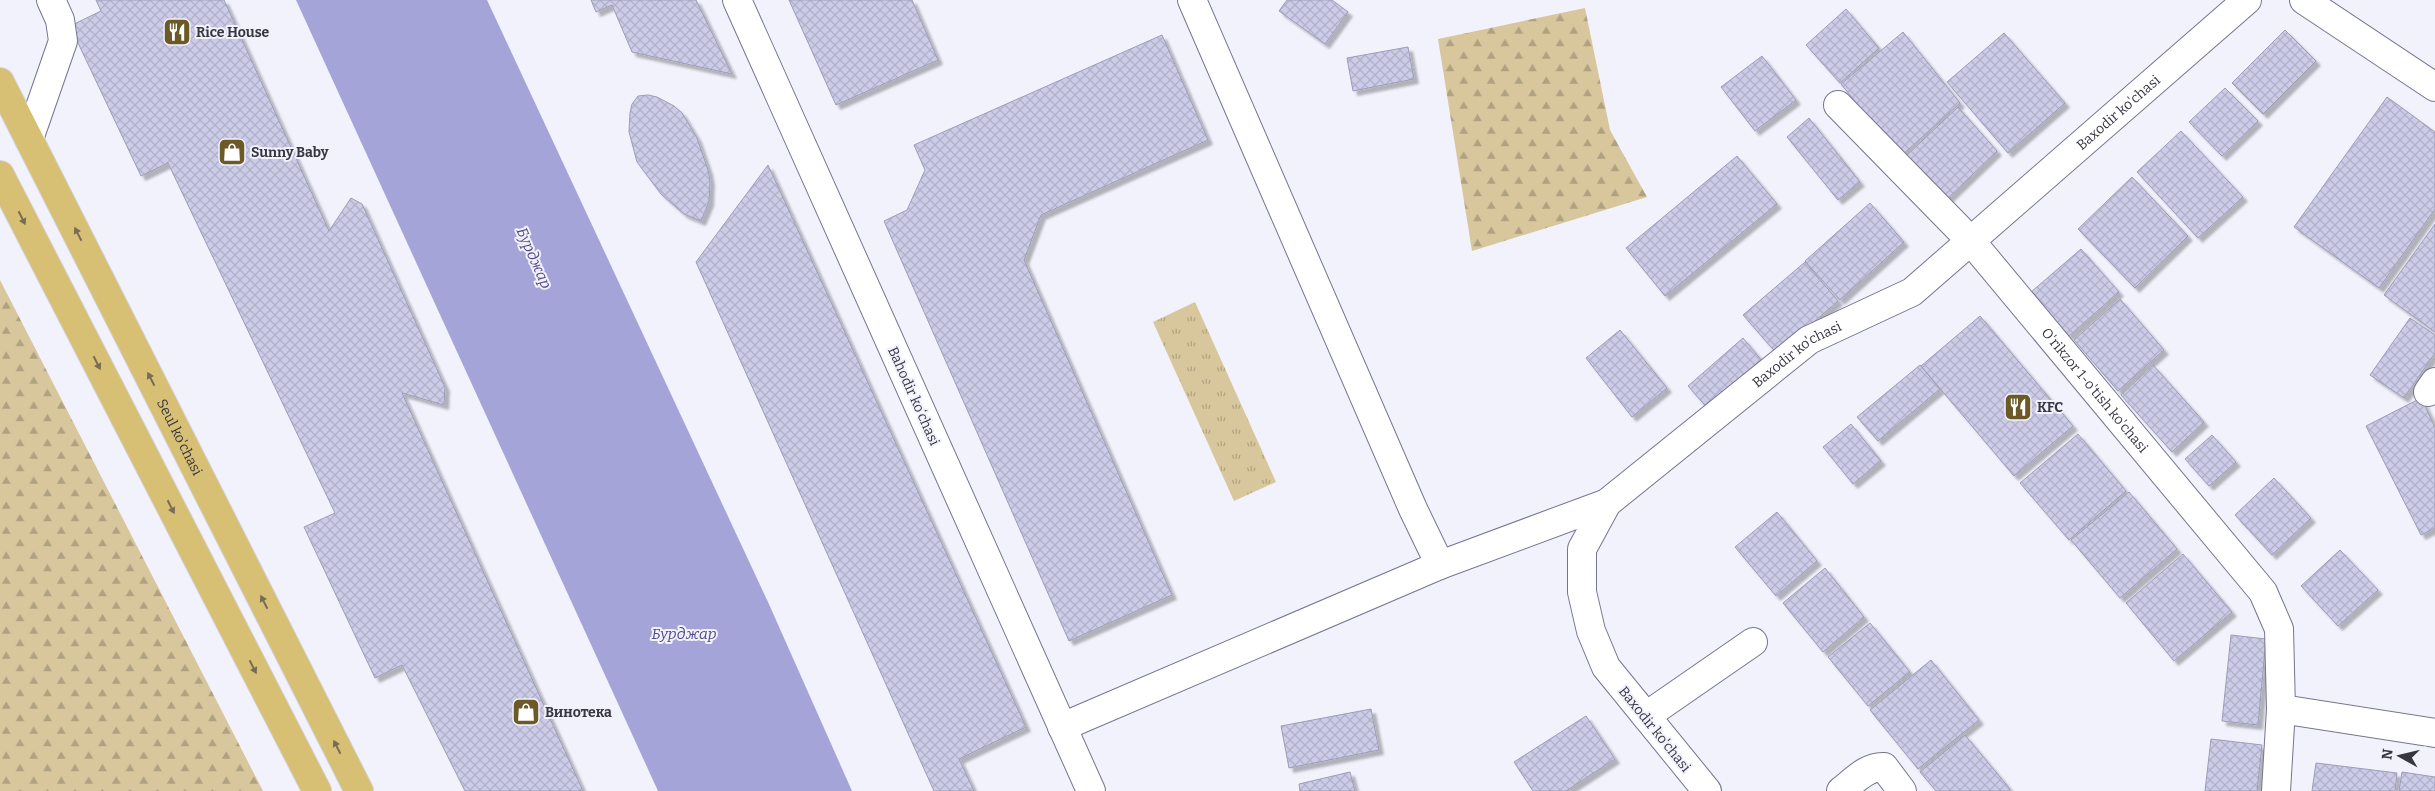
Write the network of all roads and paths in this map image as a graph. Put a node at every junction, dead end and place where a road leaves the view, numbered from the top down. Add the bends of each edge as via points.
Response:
1 (51, 0) edge
2 (737, 0) edge
3 (1192, 0) edge
4 (2247, 0) edge
5 (2304, 0) edge
6 (0, 82) edge
7 (2435, 87) edge
8 (1838, 105) dead end
9 (29, 139) junction
10 (0, 175) edge
11 (1970, 240) junction
12 (1607, 503) junction
13 (1440, 565) junction
14 (1753, 642) dead end
15 (2281, 709) junction
16 (1646, 716) junction
17 (1062, 727) junction
18 (2435, 733) edge
19 (316, 791) edge
20 (359, 791) edge
21 (1091, 791) edge
22 (1707, 791) edge
23 (1841, 791) edge
24 (1902, 791) edge
25 (2276, 791) edge

1 - 9 street via 60,20 63,41
2 - 17 street, Bahodir koʻchasi
3 - 13 street
4 - 11 street, Baxodir ko'chasi
5 - 7 street
6 - 9 main road, Seul ko'chasi
8 - 11 street, O'rikzor 1-o'tish ko'chasi
20 -> 9 main road, Seul ko'chasi
10 -> 19 main road
11 - 12 street, Baxodir ko'chasi via 1912,292 1809,340
11 - 15 street, O'rikzor 1-o'tish ko'chasi via 2263,592 2278,629
12 - 13 street
12 - 16 street, Baxodir ko'chasi via 1582,549 1582,592 1590,631 1606,667
13 - 17 street
14 - 16 street
15 - 18 street
15 - 25 street, O'rikzor 1-o'tish ko'chasi
16 - 22 street, Baxodir ko'chasi
17 - 21 street, Bahodir koʻchasi
23 - 24 street via 1877,766 1884,767

